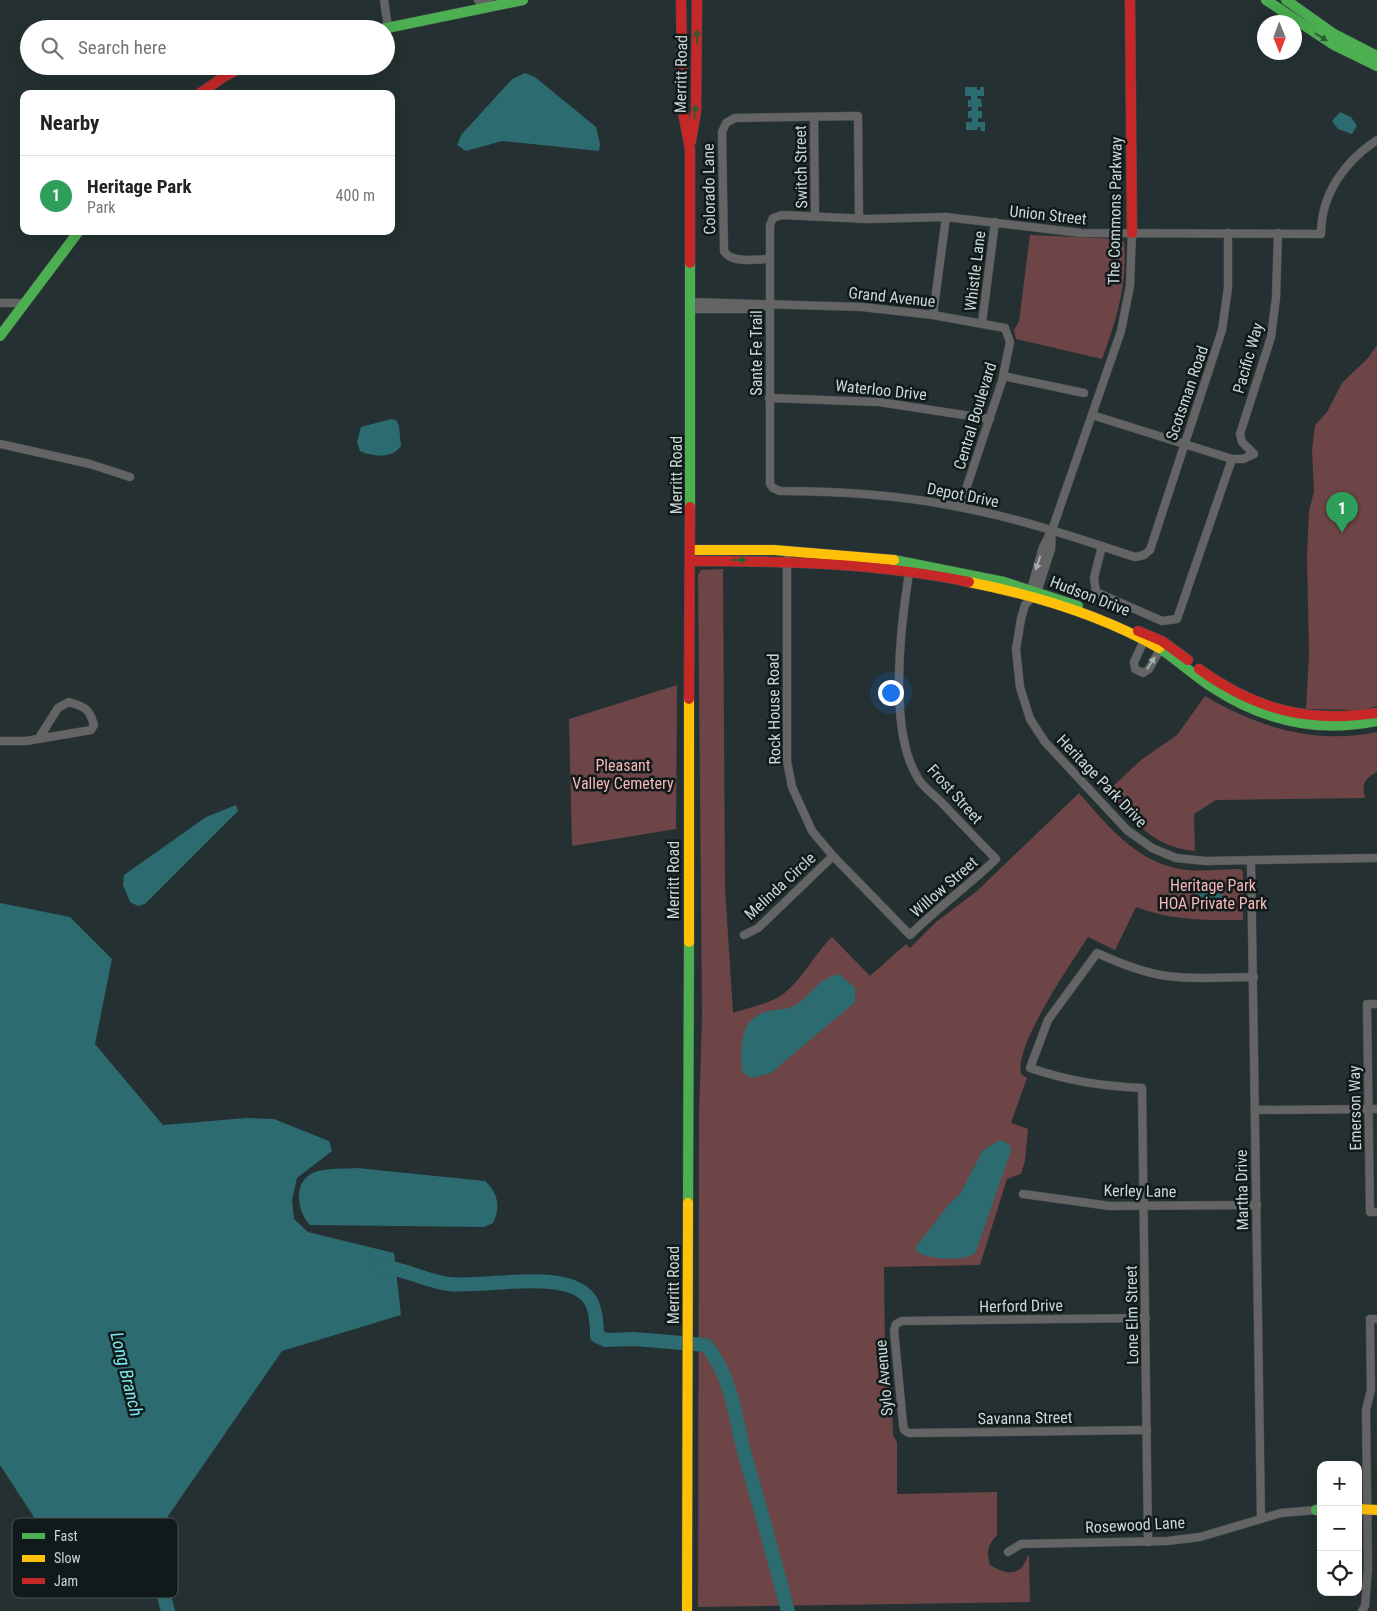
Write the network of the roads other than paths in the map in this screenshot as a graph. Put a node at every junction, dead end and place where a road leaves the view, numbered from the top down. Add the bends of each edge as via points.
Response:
1 (384, 0) edge
2 (523, 0) edge
3 (681, 0) edge
4 (697, 0) edge
5 (1130, 0) edge
6 (1266, 0) edge
7 (1286, 0) edge
8 (484, 3) edge
9 (385, 20) edge
10 (395, 25) edge
11 (1377, 56) edge
12 (1377, 66) edge
13 (227, 75) edge
14 (205, 90) edge
15 (814, 117) junction
16 (1377, 140) edge
17 (690, 149) junction
18 (815, 216) junction
19 (946, 217) junction
20 (773, 218) joint
21 (858, 219) junction
22 (995, 222) junction
23 (1132, 233) junction
24 (1228, 233) junction
25 (1278, 233) junction
26 (76, 235) edge
27 (770, 259) junction
28 (0, 303) edge
29 (24, 303) junction
30 (690, 306) junction
31 (769, 306) junction
32 (933, 315) junction
33 (982, 323) junction
34 (1008, 332) joint
35 (0, 336) edge
36 (1003, 376) junction
37 (1084, 393) dead end
38 (769, 398) junction
39 (1092, 415) junction
40 (990, 419) junction
41 (0, 444) edge
42 (1184, 445) junction
43 (1232, 458) junction
44 (130, 477) dead end
45 (773, 488) joint
46 (960, 507) junction
47 (1052, 530) junction
48 (1102, 546) junction
49 (1144, 555) joint
50 (691, 556) junction
51 (786, 560) junction
52 (910, 566) junction
53 (1032, 593) junction
54 (1145, 637) junction
55 (1162, 646) junction
56 (1377, 713) edge
57 (1377, 721) edge
58 (39, 738) junction
59 (0, 741) edge
60 (833, 856) junction
61 (1377, 858) edge
62 (996, 859) joint
63 (1251, 860) junction
64 (744, 935) dead end
65 (910, 935) joint
66 (1254, 977) junction
67 (1377, 1004) edge
68 (1368, 1108) junction
69 (1377, 1109) edge
70 (1255, 1110) junction
71 (1023, 1194) dead end
72 (1257, 1205) junction
73 (1144, 1206) junction
74 (1374, 1212) edge
75 (1146, 1318) junction
76 (1377, 1319) edge
77 (896, 1324) joint
78 (904, 1430) joint
79 (1147, 1430) junction
80 (1367, 1509) edge
81 (1317, 1510) edge
82 (1261, 1519) junction
83 (1148, 1542) junction
84 (1008, 1552) dead end
85 (1368, 1568) junction
86 (1377, 1571) edge
87 (687, 1611) edge
88 (1362, 1611) edge

1 - 9 street
2 - 8 street
3 - 17 street, Merritt Road via 683,112
17 -> 4 street, Merritt Road via 696,111
5 - 23 street, The Commons Parkway
6 -> 12 street via 1297,18 1318,36
7 - 11 street via 1334,34
8 - 10 street
13 - 14 street
15 - 18 street, Switch Street
15 - 21 street, Colorado Lane via 858,116
15 - 27 street, Colorado Lane via 735,118 723,127 724,251 736,259
16 - 25 street, Union Street via 1353,160 1331,189 1322,216 1321,234
17 - 30 street, Merritt Road
18 - 20 street, Union Street via 782,215
18 - 21 street, Union Street
19 - 21 street, Union Street
19 - 22 street, Union Street
19 - 32 street
20 - 27 street, Sante Fe Trail
22 - 23 street, Union Street via 1058,231
22 - 33 street, Whistle Lane
23 - 24 street, Union Street
23 - 39 street, The Commons Parkway via 1131,278 1126,308
24 - 25 street, Union Street
24 - 42 street, Scotsman Road via 1228,288 1222,330
25 - 43 street, Pacific Way via 1276,298 1270,337 1240,429 1242,442 1254,454 1243,459
26 - 29 street
27 - 31 street, Sante Fe Trail
28 - 29 street
29 - 35 street
30 - 31 street, Grand Avenue via 753,309
30 - 50 street, Merritt Road
31 - 32 street, Grand Avenue via 855,306
31 - 38 street, Sante Fe Trail
32 - 33 street, Grand Avenue
33 - 34 street, Grand Avenue via 1000,326
34 - 36 street, Central Boulevard via 1010,342
36 - 37 street
36 - 40 street, Central Boulevard
38 - 40 street, Waterloo Drive via 871,401
38 - 45 street, Sante Fe Trail via 769,479
39 - 42 street
39 - 47 street, The Commons Parkway
40 - 46 street, Central Boulevard
41 - 44 street via 90,464
42 - 43 street
42 - 49 street, Scotsman Road via 1150,550
43 - 48 street via 1180,615 1172,621 1162,621 1096,592 1094,578
45 - 46 street, Depot Drive via 780,491 868,494
46 - 47 street, Depot Drive
47 - 48 street, Depot Drive
47 - 53 street, The Commons Parkway via 1051,549
48 - 49 street, Depot Drive via 1135,557
50 -> 51 street, Hudson Drive
50 - 52 street, Hudson Drive via 772,550
50 - 87 street, Merritt Road
51 - 52 street, Hudson Drive
51 - 60 street, Rock House Road via 787,761 801,809 812,831
52 - 53 street, Hudson Drive via 946,568
52 - 62 street, Frost Street via 902,624 900,697 901,729 908,754 919,780
53 - 54 street, Hudson Drive
53 - 63 street, Heritage Park Drive via 1021,619 1016,649 1020,687 1030,719 1045,742 1127,830 1152,848 1176,858
54 - 55 street, Hudson Drive
54 -> 55 street via 1134,662 1135,669 1143,673 1149,669
55 - 56 street, Hudson Drive via 1225,688 1267,708 1315,718
55 - 57 street, Hudson Drive via 1211,686 1254,711 1306,724 1332,726
58 - 58 street via 58,708 69,702 90,712 94,725 91,730
58 - 59 street
60 - 64 street, Melinda Circle via 758,928
60 - 65 street, Rock House Road
61 - 63 street, Heritage Park Drive
62 - 65 street, Willow Street
63 - 66 street, Martha Drive
66 - 70 street, Martha Drive
66 - 73 street, Lone Elm Street via 1167,976 1097,953 1048,1020 1030,1068 1075,1082 1142,1088
67 - 68 street, Emerson Way via 1367,1004
68 - 69 street
68 - 70 street
68 - 74 street, Emerson Way
70 - 72 street, Martha Drive
71 - 73 street, Kerley Lane via 1110,1206
72 - 73 street, Kerley Lane
72 - 82 street, Martha Drive
73 - 75 street, Lone Elm Street
75 - 77 street, Herford Drive via 902,1321
75 - 79 street, Lone Elm Street
76 - 80 street via 1370,1319 1371,1390 1366,1410
77 - 78 street, Sylo Avenue via 894,1338
78 - 79 street, Savanna Street via 909,1433
79 - 83 street, Lone Elm Street
80 - 85 street
81 - 82 street, Rosewood Lane via 1281,1513
82 - 83 street, Rosewood Lane via 1200,1537
83 - 84 street, Rosewood Lane via 1021,1544
85 - 86 street
85 - 88 street

